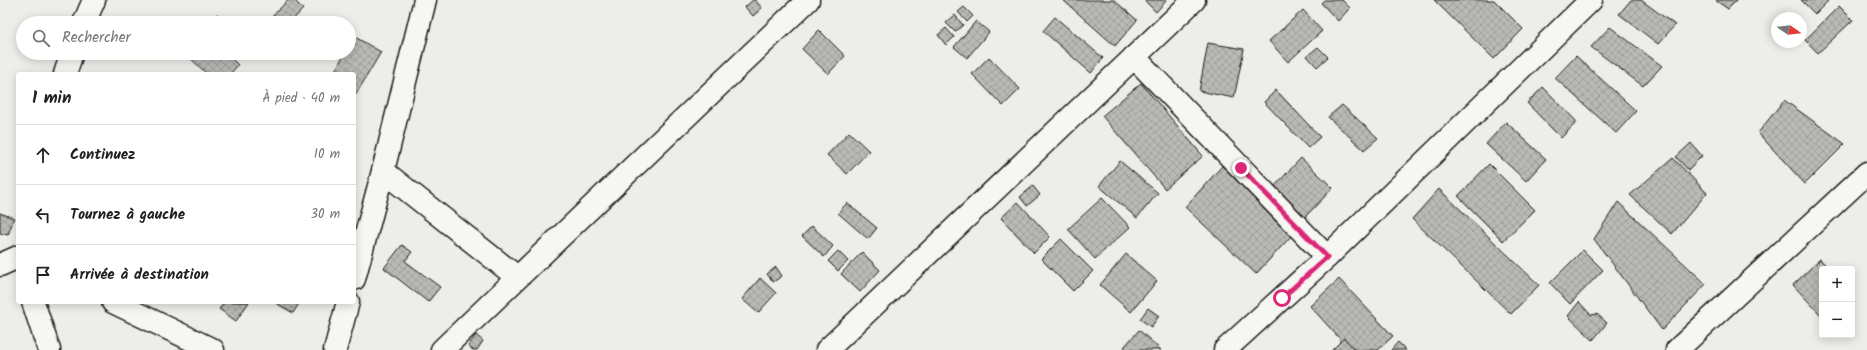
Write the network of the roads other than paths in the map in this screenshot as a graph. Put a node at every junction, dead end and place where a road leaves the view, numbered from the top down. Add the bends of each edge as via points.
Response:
1 (94, 0) edge
2 (424, 0) edge
3 (808, 0) edge
4 (1194, 0) edge
5 (1591, 0) edge
6 (87, 16) edge
7 (1134, 57) junction
8 (70, 60) edge
9 (66, 72) edge
10 (383, 172) junction
11 (1867, 173) edge
12 (1327, 257) junction
13 (16, 258) edge
14 (0, 265) edge
15 (356, 272) edge
16 (517, 277) junction
17 (34, 304) edge
18 (117, 304) edge
19 (347, 304) edge
20 (49, 350) edge
21 (213, 350) edge
22 (335, 350) edge
23 (442, 350) edge
24 (827, 350) edge
25 (1225, 350) edge
26 (1677, 350) edge

1 - 6 street
2 - 10 street
3 - 16 street
4 - 7 street
5 - 12 street
7 - 12 street
7 - 24 street
8 - 9 street
10 - 15 street
10 - 16 street
11 - 26 street
12 - 25 street
13 - 14 street
16 - 23 street
17 - 20 street
18 - 21 street
19 - 22 street

